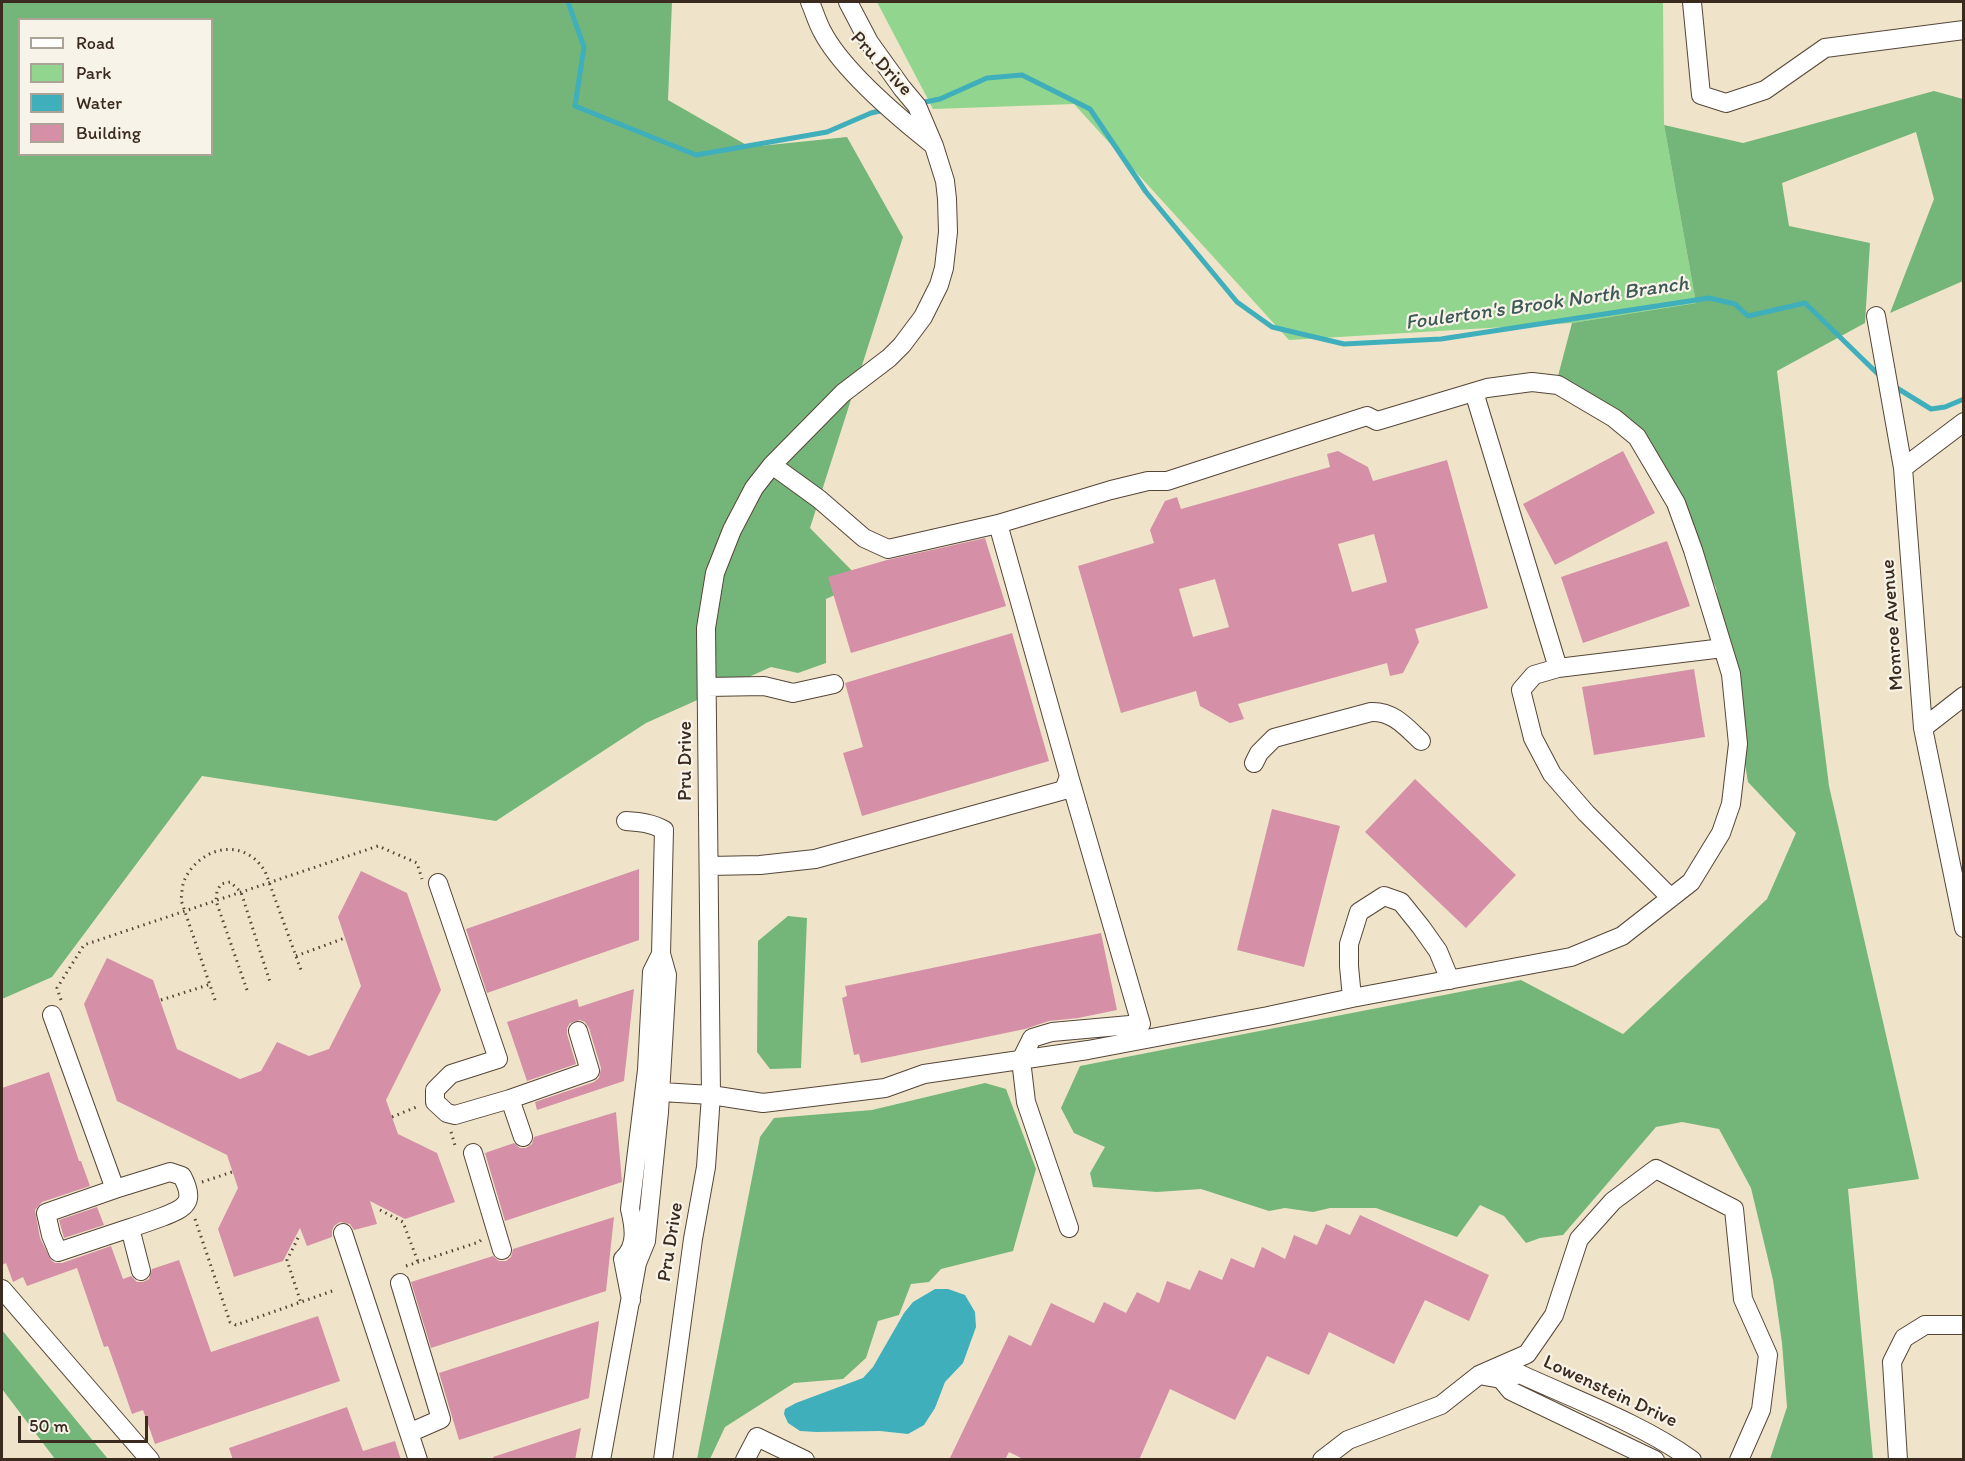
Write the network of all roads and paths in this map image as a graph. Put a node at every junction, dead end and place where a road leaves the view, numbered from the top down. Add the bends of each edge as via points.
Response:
1 (810, 2) edge
2 (848, 2) edge
3 (1692, 2) edge
4 (1964, 30) edge
5 (934, 146) junction
6 (1876, 316) dead end
7 (1474, 392) junction
8 (1964, 422) edge
9 (772, 465) junction
10 (1903, 468) junction
11 (998, 524) junction
12 (1723, 648) junction
13 (1558, 668) junction
14 (834, 684) dead end
15 (708, 687) junction
16 (1964, 696) edge
17 (1923, 728) junction
18 (1421, 741) dead end
19 (1254, 763) dead end
20 (1069, 776) junction
21 (626, 821) dead end
22 (709, 866) junction
23 (270, 882) junction
24 (431, 884) joint
25 (241, 892) junction
26 (1671, 898) junction
27 (216, 901) junction
28 (184, 911) junction
29 (1964, 928) edge
30 (345, 938) dead end
31 (297, 956) junction
32 (302, 970) dead end
33 (1450, 980) junction
34 (270, 982) dead end
35 (211, 984) junction
36 (248, 990) dead end
37 (1352, 998) junction
38 (161, 1000) dead end
39 (215, 1000) dead end
40 (57, 1007) joint
41 (578, 1031) dead end
42 (1021, 1060) junction
43 (653, 1092) junction
44 (711, 1095) junction
45 (510, 1099) junction
46 (426, 1103) dead end
47 (392, 1117) dead end
48 (448, 1125) dead end
49 (524, 1137) dead end
50 (466, 1155) joint
51 (232, 1172) dead end
52 (196, 1176) dead end
53 (200, 1182) junction
54 (115, 1189) junction
55 (199, 1191) dead end
56 (380, 1210) dead end
57 (193, 1213) dead end
58 (130, 1228) junction
59 (1069, 1228) dead end
60 (343, 1233) dead end
61 (484, 1236) dead end
62 (298, 1238) dead end
63 (502, 1250) dead end
64 (418, 1262) junction
65 (141, 1271) dead end
66 (400, 1275) joint
67 (2, 1288) edge
68 (335, 1290) dead end
69 (301, 1303) junction
70 (1964, 1324) edge
71 (1479, 1375) junction
72 (1502, 1378) junction
73 (409, 1433) junction
74 (150, 1460) edge
75 (417, 1460) edge
76 (601, 1460) edge
77 (663, 1460) edge
78 (745, 1460) edge
79 (805, 1460) edge
80 (1322, 1460) edge
81 (1655, 1460) edge
82 (1692, 1460) edge
83 (1739, 1460) edge
84 (1898, 1460) edge

1 - 5 street, Pru Drive via 823,33 841,58 902,120
2 - 5 street, Pru Drive via 869,42 918,106
3 - 4 street via 1701,95 1726,103 1765,90 1825,48
5 - 9 street, Pru Drive via 945,181 948,232 944,268 932,301 902,345 843,393
6 - 10 street, Monroe Avenue
7 - 11 street via 1377,421 1367,416 1167,481 1148,481 1111,490
7 - 12 street via 1532,382 1558,385 1614,418 1636,437 1676,503
7 - 13 street
8 - 10 street
9 - 11 street via 864,538 888,549
9 - 15 street, Pru Drive via 754,488 715,573 705,628
10 - 17 street, Monroe Avenue
11 - 20 street
12 - 13 street
12 - 26 street via 1731,674 1738,744 1731,804 1721,833 1691,882
13 - 26 street via 1534,675 1521,690 1533,738 1552,774
14 - 15 street via 794,693 764,686
15 - 22 street, Pru Drive
16 - 17 street
17 - 29 street, Monroe Avenue
18 - 19 street via 1392,715 1371,712 1274,738
20 - 22 street via 1064,790 815,859
20 - 42 street via 1141,1024 1052,1032 1032,1038
21 - 43 street via 664,830 661,954 667,975
22 - 44 street, Pru Drive
23 - 24 path via 378,846 417,863
23 - 25 path
23 - 28 path via 255,859 228,848 197,861 183,883
23 - 31 path
24 - 45 street via 498,1059 451,1074 435,1089 435,1102 455,1115
25 - 27 path
25 - 27 path via 230,882 221,884
25 - 34 path
26 - 33 street via 1622,936 1571,957
27 - 28 path
27 - 36 path
28 - 35 path
28 - 40 path via 84,945 57,988
30 - 31 path
31 - 32 path
33 - 37 street
33 - 37 street via 1438,951 1421,927 1401,902 1384,896 1359,912 1349,944
35 - 38 path
35 - 39 path
37 - 42 street
40 - 54 street
41 - 45 street via 590,1071
42 - 44 street via 924,1074 885,1088 763,1103
42 - 59 street via 1026,1102
43 - 44 street
43 - 76 street via 646,1241 637,1263
44 - 77 street, Pru Drive via 706,1167
45 - 49 street
46 - 47 path
48 - 50 path
50 - 63 street
51 - 53 path
52 - 53 path
53 - 55 path
54 - 58 street via 170,1172 182,1176 187,1186 189,1197 185,1206
54 - 58 street via 46,1213 51,1235 58,1252
56 - 64 path via 403,1222
57 - 69 path via 230,1322 243,1324
58 - 65 street
60 - 73 street
61 - 64 path via 479,1242
62 - 69 path via 287,1260
64 - 66 path
66 - 73 street via 441,1419
67 - 74 street
68 - 69 path
70 - 84 street via 1925,1325 1904,1338 1892,1362
71 - 72 street
71 - 80 street, Lowenstein Drive via 1441,1405 1348,1440
71 - 83 street, Lowenstein Drive via 1527,1354 1554,1315 1579,1239 1613,1201 1656,1169 1734,1209 1743,1299 1768,1355 1761,1410
72 - 81 street, Lowenstein Drive via 1511,1391
72 - 82 street, Lowenstein Drive via 1520,1374 1637,1428
73 - 75 street
78 - 79 street via 757,1437

